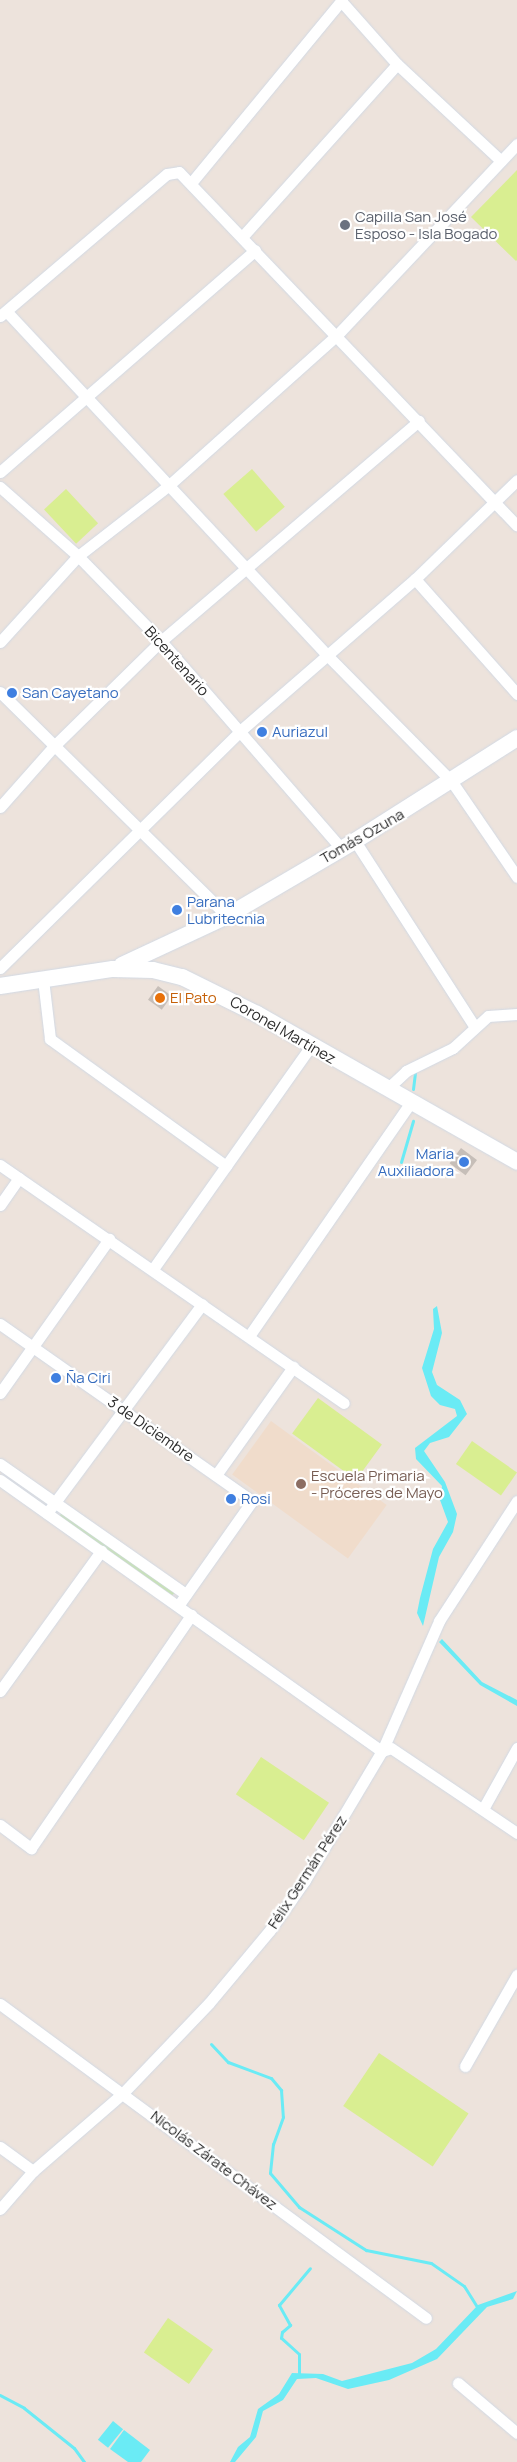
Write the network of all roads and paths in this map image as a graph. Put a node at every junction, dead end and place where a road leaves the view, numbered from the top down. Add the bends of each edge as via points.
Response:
1 (342, 1) edge
2 (397, 64) junction
3 (517, 144) edge
4 (501, 161) junction
5 (191, 183) junction
6 (242, 237) junction
7 (255, 250) junction
8 (4, 314) edge
9 (338, 334) junction
10 (85, 398) junction
11 (419, 421) junction
12 (0, 472) edge
13 (517, 480) edge
14 (168, 486) junction
15 (0, 487) edge
16 (496, 504) junction
17 (517, 526) edge
18 (78, 556) junction
19 (247, 570) junction
20 (415, 579) junction
21 (0, 642) edge
22 (161, 642) junction
23 (326, 653) junction
24 (0, 692) edge
25 (517, 694) edge
26 (240, 732) junction
27 (517, 738) edge
28 (54, 746) junction
29 (452, 782) junction
30 (0, 807) edge
31 (138, 828) junction
32 (348, 845) junction
33 (517, 876) edge
34 (226, 916) junction
35 (204, 929) junction
36 (0, 968) edge
37 (113, 969) junction
38 (153, 970) junction
39 (43, 979) junction
40 (3, 983) edge
41 (517, 1014) edge
42 (474, 1026) junction
43 (311, 1046) junction
44 (387, 1089) junction
45 (411, 1102) junction
46 (517, 1162) edge
47 (0, 1165) edge
48 (226, 1166) junction
49 (19, 1178) junction
50 (0, 1205) edge
51 (109, 1239) junction
52 (153, 1269) junction
53 (202, 1304) junction
54 (0, 1324) edge
55 (249, 1336) junction
56 (33, 1347) junction
57 (293, 1367) junction
58 (0, 1393) edge
59 (344, 1403) dead end
60 (124, 1410) junction
61 (0, 1464) edge
62 (216, 1474) junction
63 (1, 1483) edge
64 (517, 1501) edge
65 (55, 1502) junction
66 (47, 1513) junction
67 (101, 1551) junction
68 (186, 1594) junction
69 (178, 1606) junction
70 (192, 1615) junction
71 (0, 1690) edge
72 (517, 1748) edge
73 (382, 1751) junction
74 (483, 1810) junction
75 (0, 1825) edge
76 (517, 1833) edge
77 (517, 1975) edge
78 (0, 2004) edge
79 (465, 2066) dead end
80 (122, 2092) junction
81 (0, 2147) edge
82 (33, 2171) junction
83 (0, 2210) edge
84 (426, 2318) dead end
85 (458, 2383) dead end
86 (517, 2433) edge

1 - 2 street
1 - 5 street
2 - 4 street
2 - 6 street
3 - 4 street
4 - 9 street
5 - 6 street
5 - 8 street via 179,172 167,174
6 - 7 street
7 - 9 street
7 - 10 street
8 - 10 street
9 - 11 street
9 - 14 street
10 - 12 street
10 - 14 street
11 - 16 street
11 - 19 street
13 - 16 street
14 - 18 street
14 - 19 street
15 - 18 street, Bicentenario
16 - 17 street
16 - 20 street
18 - 21 street
18 - 22 street, Bicentenario
19 - 22 street
19 - 23 street
20 - 23 street
20 - 25 street
22 - 26 street, Bicentenario
22 - 28 street
23 - 26 street
23 - 29 street
24 - 28 street
26 - 31 street
26 - 32 street, Bicentenario
27 - 29 main road, Tomás Ozuna
28 - 30 street
28 - 31 street
29 - 32 main road, Tomás Ozuna
29 - 33 street
31 - 34 street
31 - 36 street
32 - 34 main road, Tomás Ozuna
32 - 42 street, Bicentenario
34 - 35 main road, Tomás Ozuna
35 - 37 main road, Tomás Ozuna
35 - 38 main road, Tomás Ozuna
37 - 38 main road, Coronel Martínez
37 - 39 main road, Coronel Martínez
38 - 43 main road, Coronel Martínez via 182,977 217,993
39 - 40 main road, Coronel Martínez
39 - 48 street via 50,1039
41 - 42 street via 497,1013
42 - 44 street via 453,1048 406,1071
43 - 44 main road, Coronel Martínez
43 - 48 street
44 - 45 main road, Coronel Martínez
45 - 46 main road, Coronel Martínez
45 - 55 street
47 - 49 street
48 - 52 street
49 - 50 street
49 - 51 street
51 - 52 street
51 - 56 street
52 - 53 street
53 - 55 street
53 - 60 street
54 - 56 street, 3 de Diciembre
55 - 57 street
56 - 58 street
56 - 60 street, 3 de Diciembre
57 - 59 street
57 - 62 street
60 - 62 street, 3 de Diciembre
60 - 65 street
61 - 65 street
62 - 68 street, 3 de Diciembre via 252,1501
63 - 66 street
64 - 73 street, Félix Germán Pérez via 439,1621
65 - 66 street
65 - 68 street
66 - 67 street
67 - 69 street
67 - 71 street
68 - 69 street
69 - 70 street
70 - 73 street
70 - 75 street via 31,1848
72 - 74 street
73 - 74 street via 392,1748
73 - 80 street, Félix Germán Pérez via 305,1880 270,1930 209,2004
74 - 76 street
77 - 79 street
78 - 80 street, Nicolás Zárate Chávez
80 - 82 street, Félix Germán Pérez
80 - 84 street, Nicolás Zárate Chávez
81 - 82 street
82 - 83 street, Félix Germán Pérez
85 - 86 street

